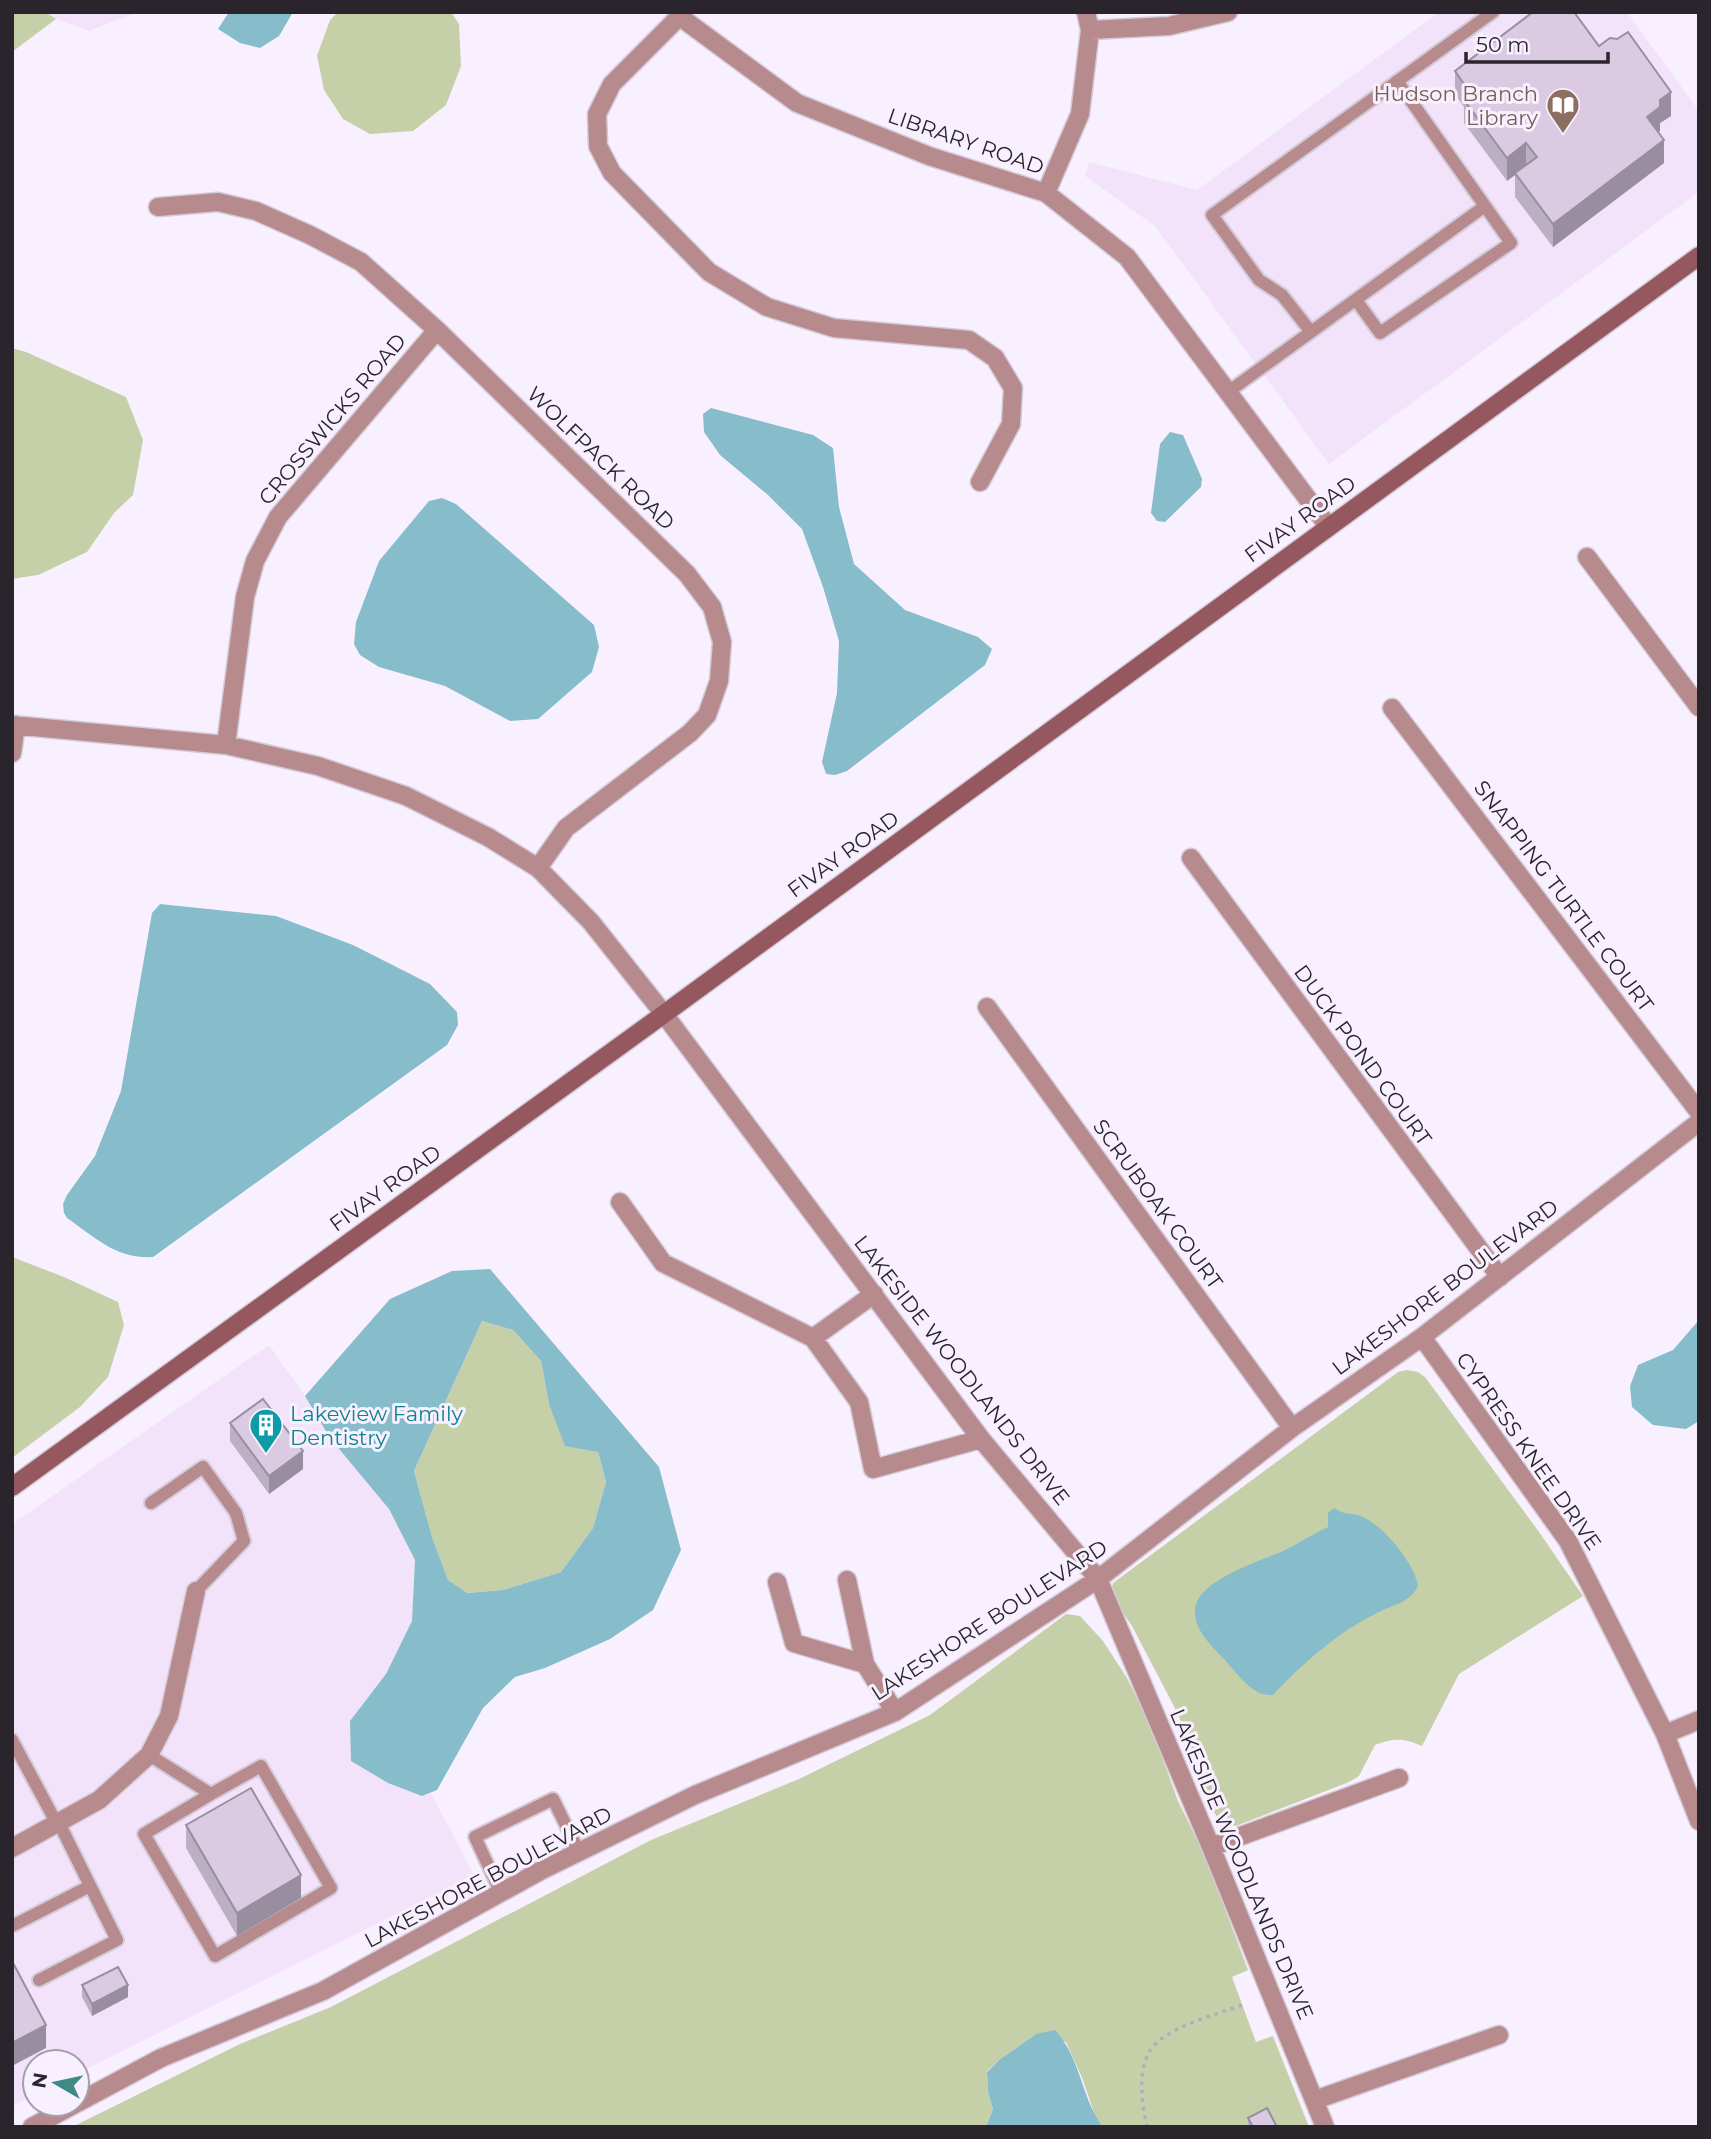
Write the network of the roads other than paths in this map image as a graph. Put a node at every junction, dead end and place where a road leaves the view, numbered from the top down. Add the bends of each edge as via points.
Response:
1 (1228, 12) edge
2 (1493, 12) edge
3 (680, 14) edge
4 (1088, 21) edge
5 (1397, 81) junction
6 (1046, 193) junction
7 (1485, 206) junction
8 (158, 207) dead end
9 (1699, 256) edge
10 (1356, 300) junction
11 (437, 330) junction
12 (1311, 332) junction
13 (1228, 393) junction
14 (980, 482) dead end
15 (1328, 526) junction
16 (1587, 557) dead end
17 (1699, 707) edge
18 (1392, 708) dead end
19 (14, 725) edge
20 (226, 745) junction
21 (12, 753) edge
22 (1191, 858) dead end
23 (538, 868) junction
24 (987, 1007) dead end
25 (664, 1014) junction
26 (1699, 1112) edge
27 (1699, 1122) edge
28 (620, 1202) dead end
29 (1500, 1277) junction
30 (874, 1294) junction
31 (1422, 1337) junction
32 (813, 1338) junction
33 (1292, 1428) junction
34 (981, 1439) junction
35 (12, 1488) edge
36 (151, 1503) dead end
37 (847, 1580) dead end
38 (1098, 1580) junction
39 (777, 1582) dead end
40 (196, 1591) joint
41 (864, 1664) junction
42 (895, 1712) junction
43 (1699, 1720) edge
44 (1665, 1734) junction
45 (12, 1740) edge
46 (149, 1755) junction
47 (1399, 1778) dead end
48 (211, 1794) junction
49 (1699, 1821) edge
50 (58, 1823) junction
51 (1211, 1847) junction
52 (12, 1848) edge
53 (579, 1852) junction
54 (90, 1886) junction
55 (501, 1893) junction
56 (14, 1925) edge
57 (39, 1980) dead end
58 (1499, 2035) dead end
59 (91, 2096) edge
60 (1315, 2100) junction
61 (49, 2118) edge
62 (32, 2127) edge
63 (1325, 2127) edge

1 - 4 street via 1169,26
2 - 5 lane
3 - 6 street, LIBRARY ROAD via 797,103 929,156
3 - 14 street via 612,84 597,114 598,146 612,173 709,272 768,307 834,328 969,340 995,358 1013,388 1012,424
4 - 6 street via 1080,114
5 - 7 lane
5 - 12 lane via 1212,215 1259,280 1282,295
6 - 13 street, LIBRARY ROAD via 1127,257
7 - 10 lane
7 - 10 lane via 1511,243 1380,333
8 - 11 street, WOLFPACK ROAD via 218,202 256,211 361,262
9 - 15 street, FIVAY ROAD
10 - 12 lane
11 - 20 street, CROSSWICKS ROAD via 278,517 255,561 245,597
11 - 23 street, WOLFPACK ROAD via 687,574 712,607 722,642 719,681 707,715 566,828
12 - 13 lane
13 - 15 street, LIBRARY ROAD
15 - 25 street, FIVAY ROAD
16 - 17 street
18 - 26 street, SNAPPING TURTLE COURT
19 - 20 street, LAKESIDE WOODLANDS DRIVE
19 - 21 street
20 - 23 street, LAKESIDE WOODLANDS DRIVE via 318,766 406,796
22 - 29 street, DUCK POND COURT
23 - 25 street, LAKESIDE WOODLANDS DRIVE via 592,922
24 - 33 street, SCRUBOAK COURT
25 - 30 street, LAKESIDE WOODLANDS DRIVE
25 - 35 street, FIVAY ROAD
27 - 29 street, LAKESHORE BOULEVARD
28 - 32 street via 663,1263
29 - 31 street, LAKESHORE BOULEVARD
30 - 32 street
30 - 34 street, LAKESIDE WOODLANDS DRIVE
31 - 33 street, LAKESHORE BOULEVARD
31 - 44 street, CYPRESS KNEE DRIVE via 1569,1541
32 - 34 street via 859,1402 873,1469
33 - 38 street, LAKESHORE BOULEVARD
34 - 38 street, LAKESIDE WOODLANDS DRIVE
36 - 40 lane via 202,1466 236,1513 244,1541
37 - 41 street
38 - 42 street, LAKESHORE BOULEVARD
38 - 51 street, LAKESIDE WOODLANDS DRIVE
39 - 41 street via 793,1643
40 - 46 street via 169,1716
41 - 42 street
42 - 53 street, LAKESHORE BOULEVARD via 695,1795
43 - 44 street
44 - 49 street, CYPRESS KNEE DRIVE
45 - 50 lane
46 - 48 lane
46 - 50 street via 99,1800
47 - 51 street
48 - 48 lane via 144,1834 215,1956 331,1888 261,1766
50 - 52 street
50 - 54 lane
51 - 60 street, LAKESIDE WOODLANDS DRIVE
53 - 55 street, LAKESHORE BOULEVARD
53 - 55 lane via 553,1799 475,1837
54 - 56 lane
54 - 57 lane via 117,1940
55 - 59 street, LAKESHORE BOULEVARD via 323,1991 160,2059
58 - 60 street
60 - 63 street, LAKESIDE WOODLANDS DRIVE
61 - 62 street, LAKESHORE BOULEVARD

